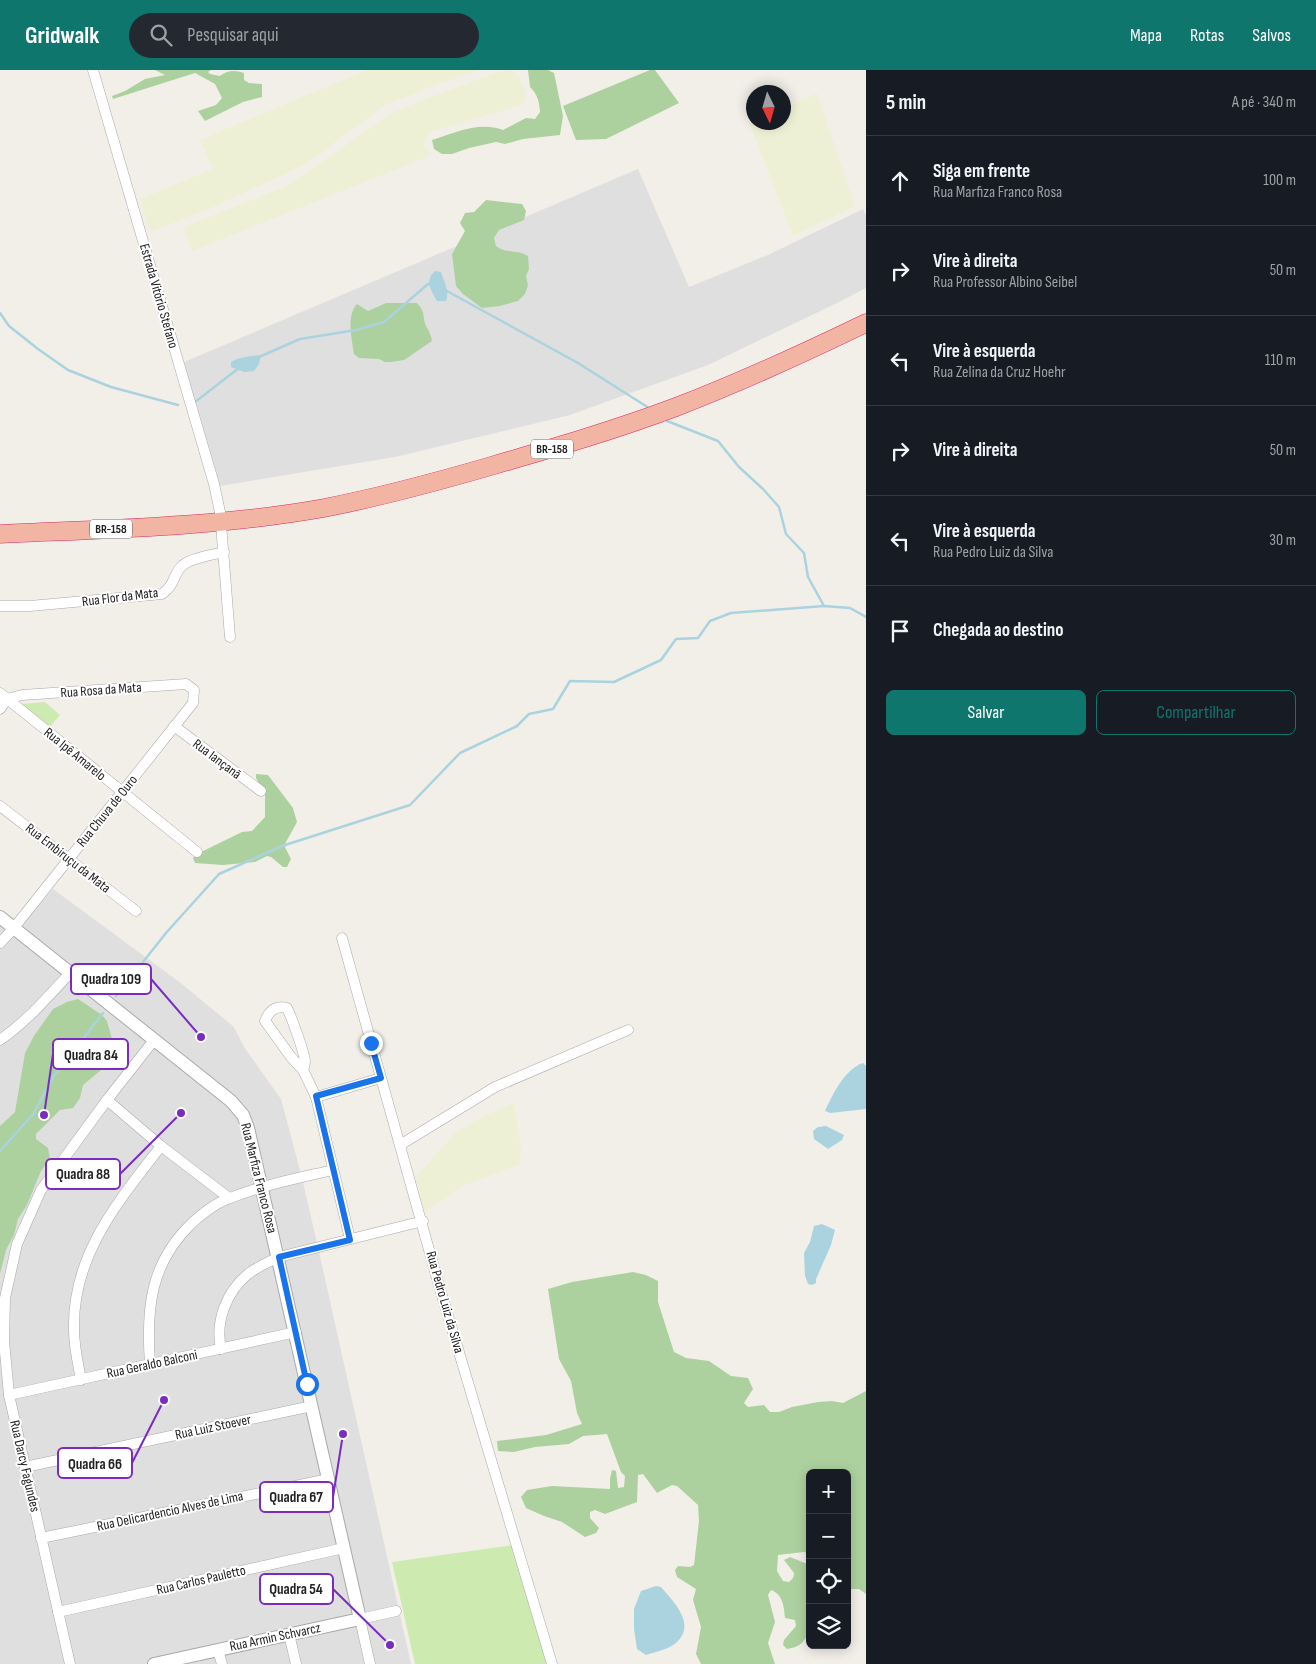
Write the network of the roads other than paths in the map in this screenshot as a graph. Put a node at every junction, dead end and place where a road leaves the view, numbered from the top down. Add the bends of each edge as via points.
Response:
1 (93, 70) edge
2 (866, 323) edge
3 (221, 522) junction
4 (0, 534) edge
5 (224, 552) junction
6 (0, 606) edge
7 (230, 636) dead end
8 (194, 690) joint
9 (4, 696) edge
10 (0, 709) edge
11 (174, 726) junction
12 (123, 792) junction
13 (261, 792) dead end
14 (0, 806) edge
15 (197, 852) dead end
16 (69, 859) junction
17 (136, 911) dead end
18 (0, 917) edge
19 (14, 929) junction
20 (342, 938) dead end
21 (0, 943) edge
22 (70, 973) junction
23 (628, 1030) dead end
24 (0, 1040) edge
25 (154, 1040) junction
26 (303, 1070) junction
27 (381, 1078) junction
28 (316, 1096) junction
29 (107, 1100) junction
30 (400, 1145) junction
31 (161, 1146) junction
32 (333, 1170) junction
33 (262, 1188) junction
34 (229, 1198) junction
35 (422, 1221) junction
36 (350, 1240) junction
37 (279, 1257) junction
38 (296, 1332) junction
39 (221, 1349) junction
40 (150, 1364) junction
41 (81, 1380) junction
42 (9, 1395) junction
43 (312, 1406) junction
44 (25, 1467) junction
45 (329, 1479) junction
46 (41, 1538) junction
47 (344, 1548) junction
48 (396, 1611) dead end
49 (58, 1612) junction
50 (360, 1619) junction
51 (289, 1634) junction
52 (218, 1650) junction
53 (70, 1664) edge
54 (154, 1664) edge
55 (222, 1664) edge
56 (296, 1664) edge
57 (370, 1664) edge
58 (552, 1664) edge

1 - 3 street, Estrada Vitório Stefano via 214,484
2 - 3 highway, BR-158 via 676,407 579,441 397,492 324,508
3 - 4 highway, BR-158
3 - 5 street
5 - 6 street, Rua Flor da Mata via 181,566 173,584 162,594
5 - 7 street
8 - 9 street, Rua Rosa da Mata via 186,684
8 - 11 street, Rua Chuva de Ouro via 193,703
9 - 10 street
9 - 12 street, Rua Ipê Amarelo
11 - 12 street, Rua Chuva de Ouro
11 - 13 street, Rua Iançanã
12 - 15 street, Rua Ipê Amarelo
12 - 16 street, Rua Chuva de Ouro
14 - 16 street, Rua Embiruçu da Mata
16 - 17 street, Rua Embiruçu da Mata
16 - 19 street, Rua Chuva de Ouro
18 - 19 street, Rua Marfiza Franco Rosa
19 - 21 street, Rua Chuva de Ouro
19 - 22 street, Rua Marfiza Franco Rosa
20 - 27 street, Rua Pedro Luiz da Silva
22 - 24 street via 42,1004
22 - 25 street, Rua Marfiza Franco Rosa
23 - 30 street via 495,1087
25 - 29 street, Rua Darcy Fagundes
25 - 33 street, Rua Marfiza Franco Rosa via 231,1101 242,1115
26 - 26 street via 304,1053 287,1008 276,1008 270,1011 265,1021
26 - 28 street
27 - 28 street
27 - 30 street, Rua Pedro Luiz da Silva
28 - 32 street
29 - 31 street
29 - 42 street, Rua Darcy Fagundes via 42,1190 17,1244 5,1298 4,1341
30 - 35 street, Rua Pedro Luiz da Silva
31 - 34 street
31 - 41 street via 107,1218 80,1278 74,1330
32 - 33 street
32 - 36 street
33 - 34 street
33 - 37 street, Rua Marfiza Franco Rosa
34 - 40 street via 205,1211 188,1228 171,1246 159,1268 149,1314
35 - 36 street
35 - 58 street, Rua Pedro Luiz da Silva
36 - 37 street
37 - 38 street, Rua Marfiza Franco Rosa
37 - 39 street via 248,1274 230,1296 219,1326
38 - 39 street, Rua Geraldo Balconi
38 - 43 street, Rua Marfiza Franco Rosa
39 - 40 street, Rua Geraldo Balconi
40 - 41 street, Rua Geraldo Balconi
41 - 42 street, Rua Geraldo Balconi
42 - 44 street, Rua Darcy Fagundes
43 - 44 street, Rua Luiz Stoever
43 - 45 street, Rua Marfiza Franco Rosa
44 - 46 street, Rua Darcy Fagundes
45 - 46 street, Rua Delicardencio Alves de Lima
45 - 47 street, Rua Marfiza Franco Rosa
46 - 49 street, Rua Darcy Fagundes
47 - 49 street, Rua Carlos Pauletto
47 - 50 street, Rua Marfiza Franco Rosa
48 - 50 street, Rua Armin Schvarcz
49 - 53 street, Rua Darcy Fagundes
50 - 51 street, Rua Armin Schvarcz
50 - 57 street, Rua Marfiza Franco Rosa
51 - 52 street, Rua Armin Schvarcz
51 - 56 street
52 - 54 street, Rua Armin Schvarcz
52 - 55 street

